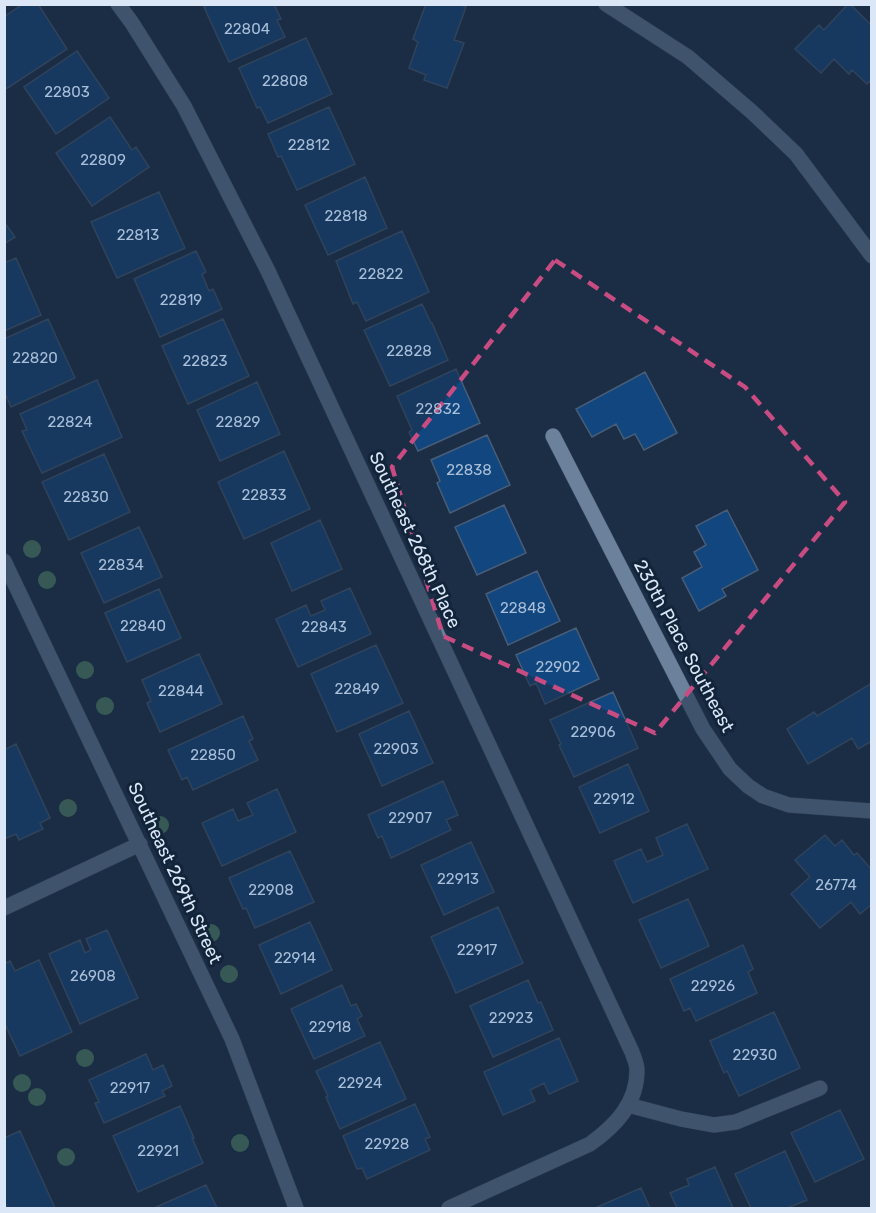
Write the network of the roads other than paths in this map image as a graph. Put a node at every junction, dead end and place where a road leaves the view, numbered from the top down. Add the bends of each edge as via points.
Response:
1 (118, 4) edge
2 (606, 4) edge
3 (872, 256) edge
4 (554, 436) dead end
5 (4, 561) edge
6 (872, 811) edge
7 (140, 844) junction
8 (4, 908) edge
9 (820, 1088) dead end
10 (628, 1106) junction
11 (296, 1209) edge
12 (449, 1209) edge

1 - 10 street, Southeast 268th Place via 184,106 268,271 632,1052 637,1068
2 - 3 street via 688,57 752,112 796,154
4 - 6 street, 230th Place Southeast via 703,729 730,768 763,796 789,805
5 - 7 street, Southeast 269th Street
7 - 8 street
7 - 11 street, Southeast 269th Street via 232,1039
9 - 10 street via 736,1122 714,1125
10 - 12 street via 621,1118 590,1144

